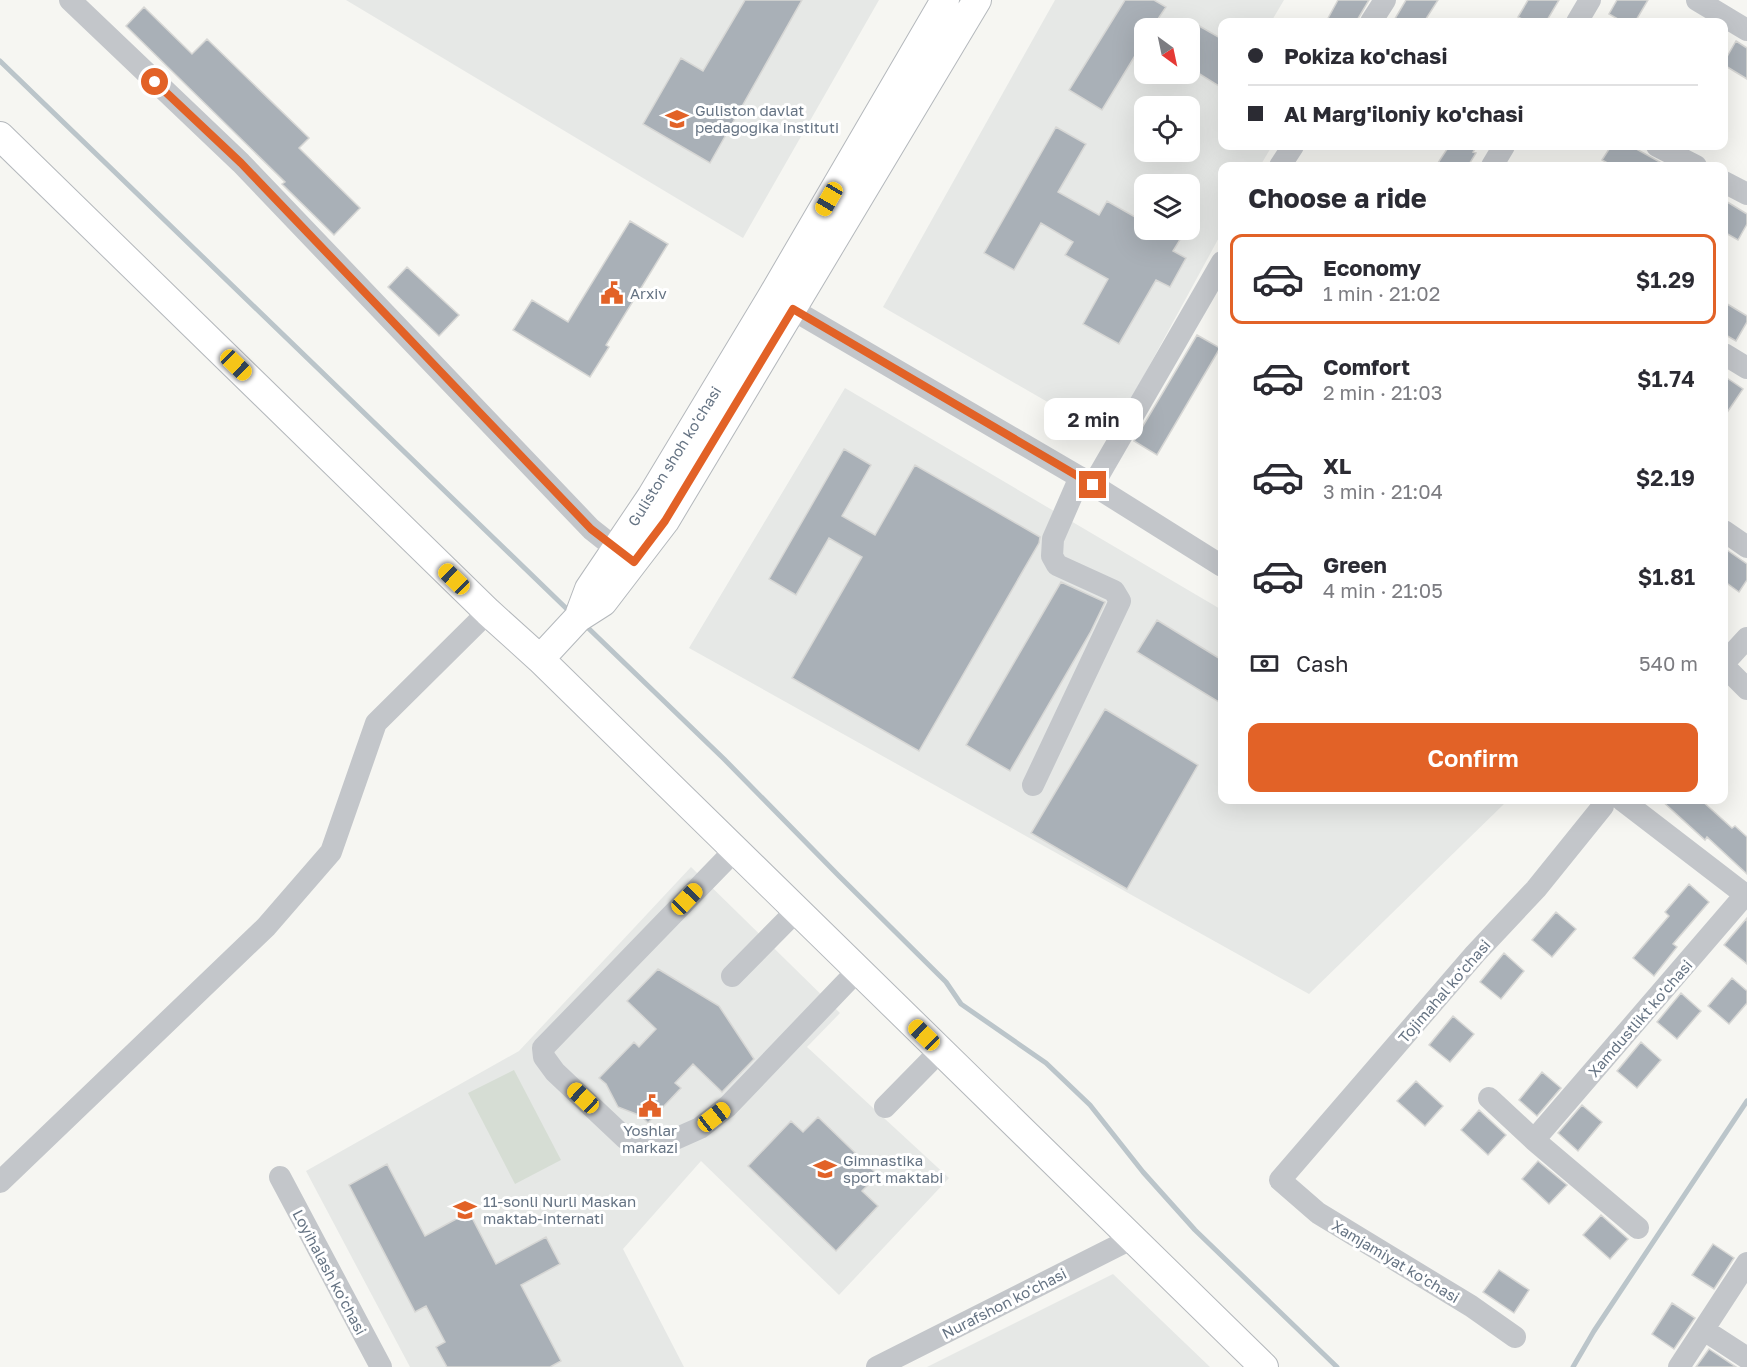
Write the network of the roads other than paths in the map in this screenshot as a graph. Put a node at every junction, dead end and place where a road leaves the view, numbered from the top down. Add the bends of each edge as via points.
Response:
1 (70, 0) edge
2 (945, 0) edge
3 (977, 0) edge
4 (1385, 0) edge
5 (1590, 0) edge
6 (1697, 0) edge
7 (1374, 18) edge
8 (1579, 18) edge
9 (1727, 18) edge
10 (1728, 19) edge
11 (1747, 30) edge
12 (0, 135) edge
13 (1665, 150) edge
14 (1688, 162) edge
15 (1728, 184) edge
16 (1747, 194) edge
17 (1218, 268) edge
18 (782, 303) junction
19 (1728, 356) edge
20 (1747, 368) edge
21 (1086, 481) junction
22 (1728, 534) edge
23 (1747, 548) edge
24 (625, 556) junction
25 (1218, 564) edge
26 (488, 612) junction
27 (1747, 638) edge
28 (546, 653) junction
29 (1728, 659) edge
30 (1728, 668) edge
31 (1747, 689) edge
32 (1033, 785) dead end
33 (1603, 804) edge
34 (1627, 804) edge
35 (735, 850) junction
36 (1746, 896) edge
37 (796, 910) junction
38 (858, 970) junction
39 (732, 976) dead end
40 (940, 1051) junction
41 (1489, 1098) dead end
42 (885, 1107) dead end
43 (1534, 1140) junction
44 (280, 1177) dead end
45 (1280, 1180) joint
46 (0, 1182) edge
47 (1638, 1228) dead end
48 (1131, 1239) junction
49 (1747, 1263) edge
50 (1704, 1330) junction
51 (1515, 1337) dead end
52 (1747, 1358) edge
53 (381, 1367) edge
54 (877, 1367) edge
55 (1264, 1367) edge
56 (1679, 1367) edge

1 - 24 street via 241,163 583,520
2 - 18 main road, Guliston shoh ko'chasi
3 - 18 main road, Guliston shoh ko'chasi
4 - 7 street
5 - 8 street
6 - 9 street
10 - 11 street
12 - 26 main road
13 - 14 street
15 - 16 street
17 - 21 street
18 - 21 street
18 - 24 main road, Guliston shoh ko'chasi via 665,521
19 - 20 street
21 - 25 street
21 - 32 street via 1053,538 1052,556 1057,565 1114,591 1120,601
22 - 23 street
24 - 28 main road, Guliston shoh ko'chasi via 603,602 578,618
26 - 28 main road
26 - 46 street via 376,723 332,852 266,927
27 - 29 street
28 - 35 main road
30 - 31 street
33 - 45 street, Tojimahal ko'chasi via 1536,889
34 - 36 street
35 - 37 main road
35 - 38 street via 543,1048 543,1057 555,1072 625,1138 664,1144 700,1128 728,1106
36 - 43 street, Xamdustlikt ko'chasi
37 - 38 main road
37 - 39 street
38 - 40 main road
40 - 42 street
40 - 48 main road
41 - 43 street
43 - 47 street
44 - 53 street, Loyihalash ko'chasi
45 - 51 street, Xamjamiyat ko'chasi via 1318,1213
48 - 54 street, Nurafshon ko'chasi
48 - 55 main road
49 - 50 street
50 - 52 street
50 - 56 street

